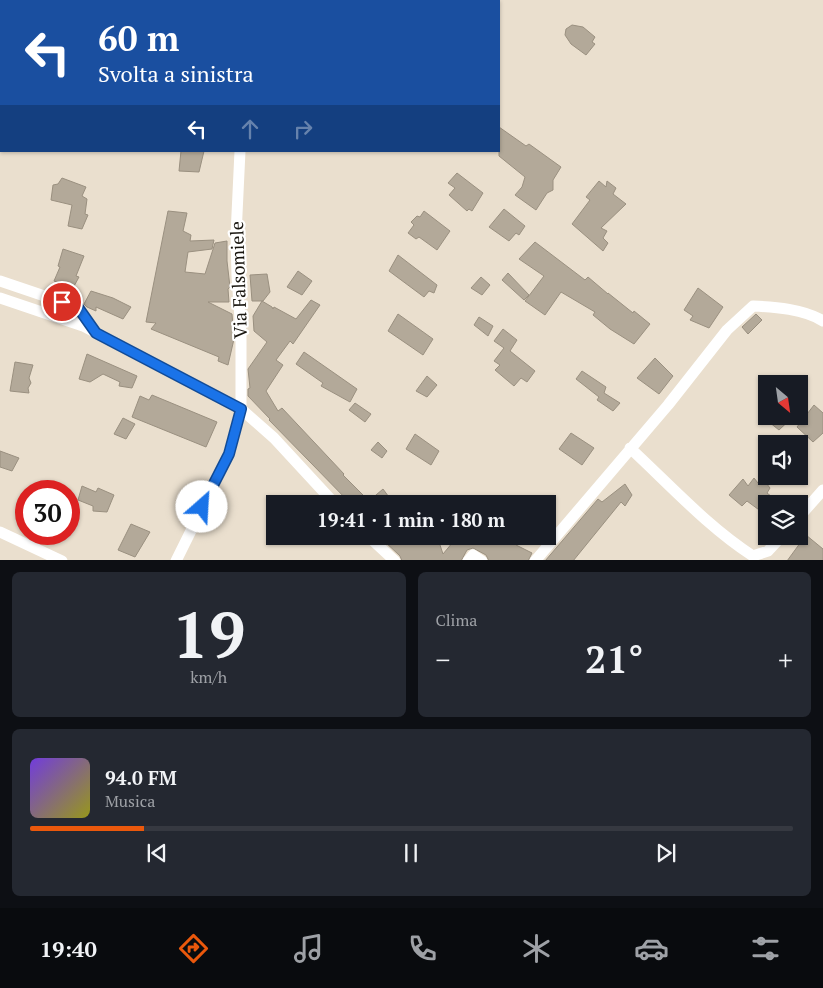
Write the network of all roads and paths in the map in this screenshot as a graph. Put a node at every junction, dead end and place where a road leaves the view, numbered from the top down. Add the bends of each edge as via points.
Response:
1 (240, 152) edge
2 (0, 282) edge
3 (0, 298) edge
4 (823, 321) edge
5 (96, 333) junction
6 (241, 409) junction
7 (630, 448) junction
8 (823, 490) edge
9 (327, 495) edge
10 (808, 508) edge
11 (0, 532) edge
12 (378, 545) edge
13 (774, 545) edge
14 (62, 560) edge
15 (176, 560) edge
16 (395, 560) edge
17 (468, 560) edge
18 (482, 560) edge
19 (534, 560) edge

1 - 6 street, Via Falsomiele via 236,235
2 - 5 street via 77,306
3 - 5 street
4 - 7 street via 813,314 753,306 727,330
5 - 6 street
6 - 9 street via 274,438
6 - 15 street, Via Falsomiele via 229,454
7 - 13 street via 739,547 753,556 768,551
7 - 19 street
8 - 10 street
11 - 14 street
12 - 16 street
17 - 18 street via 474,555

